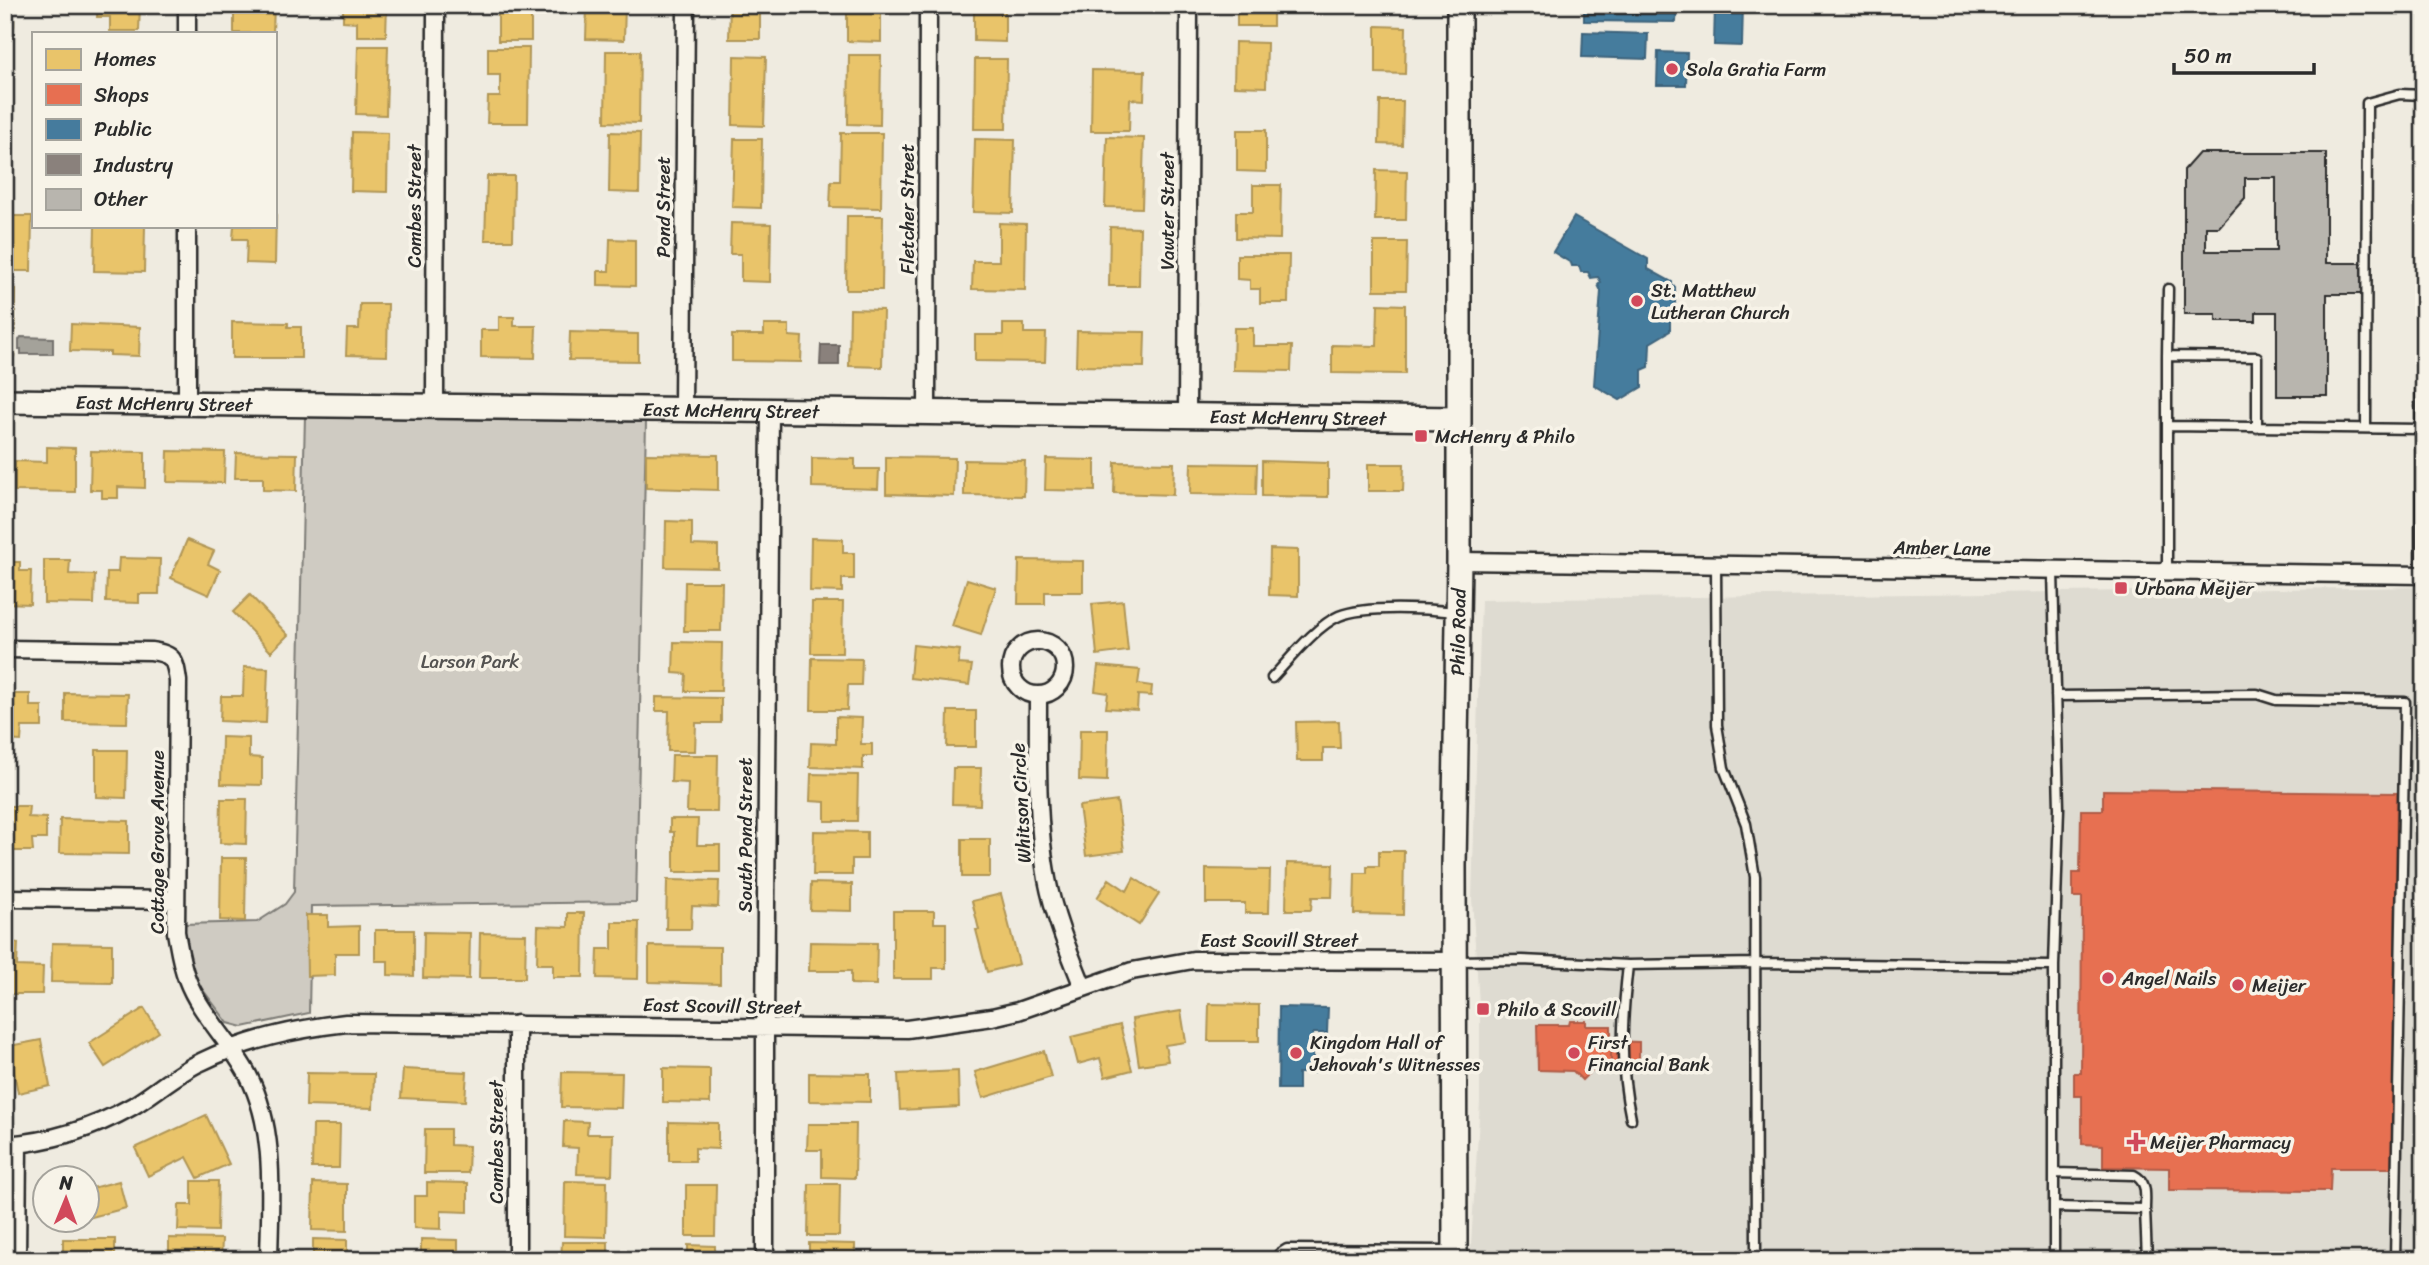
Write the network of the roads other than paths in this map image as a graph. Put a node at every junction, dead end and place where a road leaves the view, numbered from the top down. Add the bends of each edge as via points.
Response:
1 (187, 5) edge
2 (436, 5) edge
3 (686, 5) edge
4 (928, 5) edge
5 (1189, 5) edge
6 (1459, 5) edge
7 (187, 32) edge
8 (2424, 95) edge
9 (187, 228) edge
10 (2168, 289) dead end
11 (2167, 356) junction
12 (2424, 379) edge
13 (5, 401) edge
14 (187, 404) junction
15 (2422, 405) edge
16 (435, 406) junction
17 (682, 409) junction
18 (770, 412) junction
19 (927, 413) junction
20 (1187, 417) junction
21 (1458, 419) junction
22 (2168, 426) junction
23 (2257, 428) junction
24 (2366, 428) junction
25 (2421, 429) junction
26 (1459, 561) junction
27 (1716, 565) junction
28 (2053, 571) junction
29 (2167, 572) junction
30 (2423, 575) edge
31 (1458, 612) junction
32 (5, 649) edge
33 (1272, 678) dead end
34 (1038, 695) dead end
35 (2056, 696) junction
36 (5, 898) edge
37 (176, 900) junction
38 (1454, 961) junction
39 (1757, 963) junction
40 (1628, 965) junction
41 (2054, 966) junction
42 (1083, 987) junction
43 (517, 1024) junction
44 (765, 1028) junction
45 (231, 1049) junction
46 (1631, 1119) dead end
47 (12, 1145) edge
48 (2055, 1173) junction
49 (2054, 1207) junction
50 (2146, 1209) junction
51 (1455, 1255) edge
52 (17, 1260) edge
53 (269, 1260) edge
54 (517, 1260) edge
55 (765, 1260) edge
56 (1278, 1260) edge
57 (1756, 1260) edge
58 (2054, 1260) edge
59 (2147, 1260) edge
60 (2395, 1260) edge

1 - 7 street
2 - 16 street, Combes Street
3 - 17 street, Pond Street
4 - 19 street, Fletcher Street
5 - 20 street, Vawter Street
6 - 21 street, Philo Road
8 - 24 lane via 2400,94 2367,103
9 - 14 street
10 - 11 lane
11 - 22 lane
11 - 23 lane via 2257,357
12 - 15 lane
13 - 14 street, East McHenry Street
14 - 16 street, East McHenry Street
15 - 25 lane
16 - 17 street, East McHenry Street
17 - 18 street, East McHenry Street
18 - 19 street, East McHenry Street
18 - 44 street, South Pond Street
19 - 20 street, East McHenry Street
20 - 21 street, East McHenry Street
21 - 26 street, Philo Road
22 - 23 lane
22 - 29 lane
23 - 24 lane
24 - 25 lane
25 - 30 lane
26 - 27 street, Amber Lane
26 - 31 street, Philo Road
27 - 28 street, Amber Lane
27 - 39 lane via 1717,725 1724,768 1746,824 1755,877
28 - 29 street, Amber Lane
28 - 35 lane
29 - 30 street, Amber Lane
31 - 33 lane via 1371,611 1339,616
31 - 38 street, Philo Road
32 - 37 street, Cottage Grove Avenue via 151,650 164,652 176,664
34 - 42 street, Whitson Circle via 1041,838 1057,920
35 - 41 lane via 2059,808
35 - 60 lane via 2257,694 2276,699 2405,702
36 - 37 street
37 - 45 street, Cottage Grove Avenue via 176,932 187,981
38 - 40 lane
38 - 42 street, East Scovill Street via 1193,960 1132,971
38 - 51 street, Philo Road
39 - 40 lane
39 - 41 lane
39 - 57 lane
40 - 46 lane via 1622,1006 1623,1083
41 - 48 lane
42 - 44 street, East Scovill Street via 1018,1011 933,1027
43 - 44 street, East Scovill Street
43 - 45 street, East Scovill Street via 346,1023 306,1027
43 - 54 street, Combes Street
44 - 55 street, South Pond Street
45 - 47 street, East Scovill Street via 199,1063 100,1123 47,1140
45 - 53 street, Cottage Grove Avenue via 261,1107 267,1134
47 - 52 street
48 - 49 lane
48 - 50 lane via 2134,1175 2145,1186
49 - 50 lane
49 - 58 lane
50 - 59 lane
51 - 56 lane via 1287,1249

